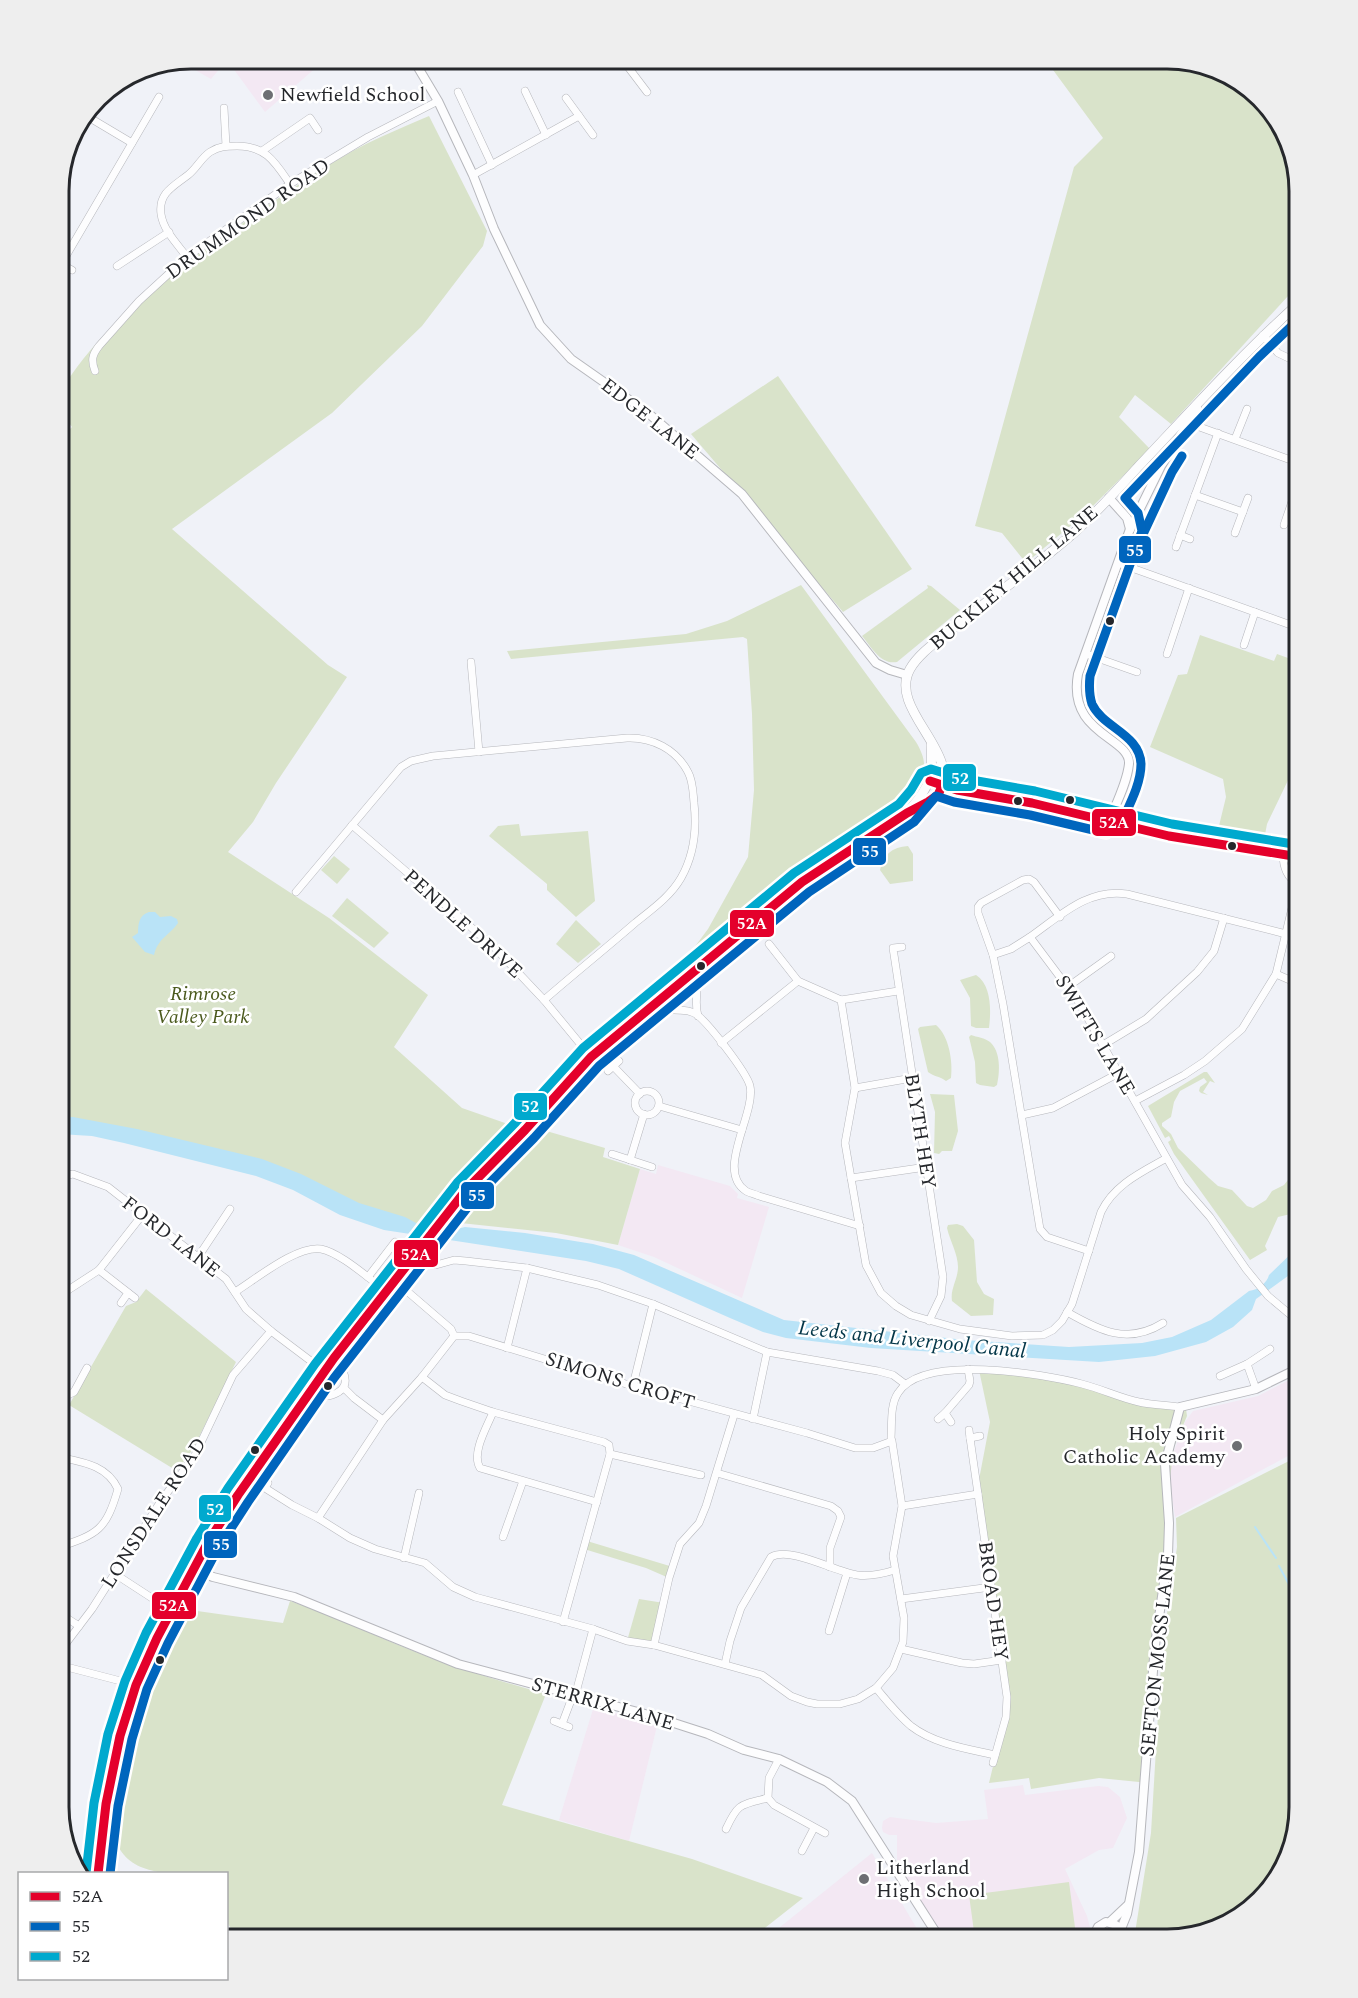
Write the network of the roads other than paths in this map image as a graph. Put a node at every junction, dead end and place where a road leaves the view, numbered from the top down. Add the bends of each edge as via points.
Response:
1 (420, 69) edge
2 (630, 69) edge
3 (525, 91) dead end
4 (458, 92) dead end
5 (647, 92) dead end
6 (159, 97) dead end
7 (566, 98) dead end
8 (438, 101) junction
9 (224, 108) dead end
10 (579, 116) junction
11 (93, 119) edge
12 (318, 130) dead end
13 (546, 135) junction
14 (593, 135) dead end
15 (132, 143) junction
16 (226, 146) junction
17 (262, 151) junction
18 (492, 165) junction
19 (473, 175) junction
20 (290, 184) junction
21 (169, 232) junction
22 (69, 251) edge
23 (187, 257) junction
24 (117, 266) dead end
25 (69, 268) edge
26 (72, 270) dead end
27 (1289, 312) edge
28 (1263, 335) junction
29 (1289, 358) edge
30 (95, 372) dead end
31 (1247, 409) dead end
32 (1186, 422) junction
33 (1218, 434) junction
34 (1235, 440) junction
35 (1289, 459) edge
36 (1195, 495) junction
37 (1109, 498) junction
38 (1248, 498) dead end
39 (1289, 510) edge
40 (1243, 512) junction
41 (1284, 525) dead end
42 (1130, 529) junction
43 (1235, 532) dead end
44 (1180, 535) junction
45 (1190, 539) dead end
46 (1176, 547) dead end
47 (1118, 563) junction
48 (1189, 588) junction
49 (1255, 612) junction
50 (1289, 624) edge
51 (1244, 645) dead end
52 (1086, 654) junction
53 (1167, 654) dead end
54 (471, 662) dead end
55 (1137, 672) dead end
56 (907, 675) junction
57 (931, 742) junction
58 (479, 752) junction
59 (930, 781) junction
60 (942, 786) junction
61 (907, 813) junction
62 (1109, 821) junction
63 (352, 825) junction
64 (1283, 854) junction
65 (1289, 855) edge
66 (1289, 876) edge
67 (297, 891) dead end
68 (1059, 917) junction
69 (1224, 918) junction
70 (1289, 922) edge
71 (1286, 934) junction
72 (1030, 937) junction
73 (769, 944) dead end
74 (902, 947) dead end
75 (993, 955) junction
76 (1111, 956) dead end
77 (1276, 974) junction
78 (690, 976) junction
79 (1289, 980) edge
80 (798, 981) junction
81 (1069, 986) junction
82 (898, 990) junction
83 (543, 1000) junction
84 (661, 1000) junction
85 (841, 1000) junction
86 (698, 1016) junction
87 (722, 1043) junction
88 (1103, 1045) junction
89 (591, 1057) junction
90 (614, 1066) dead end
91 (1119, 1073) junction
92 (912, 1078) junction
93 (855, 1088) junction
94 (640, 1094) junction
95 (1135, 1101) junction
96 (659, 1106) junction
97 (644, 1114) junction
98 (1022, 1116) junction
99 (742, 1130) junction
100 (612, 1154) dead end
101 (1165, 1159) junction
102 (630, 1160) junction
103 (652, 1167) dead end
104 (926, 1167) junction
105 (69, 1175) edge
106 (851, 1178) junction
107 (230, 1209) dead end
108 (143, 1214) junction
109 (860, 1226) junction
110 (395, 1242) dead end
111 (1089, 1251) junction
112 (198, 1257) junction
113 (436, 1265) dead end
114 (527, 1268) junction
115 (99, 1270) junction
116 (69, 1290) edge
117 (235, 1292) junction
118 (408, 1292) dead end
119 (121, 1304) dead end
120 (653, 1304) junction
121 (1067, 1312) junction
122 (1289, 1314) edge
123 (929, 1322) junction
124 (1163, 1323) dead end
125 (271, 1331) junction
126 (454, 1336) junction
127 (507, 1348) junction
128 (1270, 1349) dead end
129 (767, 1352) junction
130 (334, 1358) junction
131 (1247, 1364) junction
132 (87, 1368) dead end
133 (968, 1369) junction
134 (324, 1371) junction
135 (1289, 1373) edge
136 (422, 1377) junction
137 (1220, 1377) dead end
138 (905, 1384) junction
139 (633, 1385) junction
140 (310, 1388) junction
141 (344, 1388) junction
142 (1256, 1389) junction
143 (69, 1394) edge
144 (1180, 1407) junction
145 (493, 1412) junction
146 (945, 1413) junction
147 (734, 1415) junction
148 (753, 1419) junction
149 (938, 1419) dead end
150 (383, 1420) junction
151 (951, 1422) dead end
152 (980, 1436) dead end
153 (892, 1441) junction
154 (610, 1454) junction
155 (69, 1460) edge
156 (717, 1473) junction
157 (701, 1475) dead end
158 (523, 1481) junction
159 (265, 1488) dead end
160 (419, 1494) dead end
161 (978, 1494) junction
162 (597, 1502) junction
163 (902, 1506) junction
164 (318, 1518) junction
165 (503, 1537) dead end
166 (69, 1543) edge
167 (404, 1558) junction
168 (830, 1567) junction
169 (193, 1569) junction
170 (895, 1570) junction
171 (847, 1573) junction
172 (115, 1574) junction
173 (991, 1587) junction
174 (901, 1599) junction
175 (158, 1602) dead end
176 (69, 1620) edge
177 (563, 1622) junction
178 (79, 1626) junction
179 (593, 1629) junction
180 (829, 1631) dead end
181 (69, 1639) edge
182 (654, 1645) junction
183 (901, 1649) junction
184 (1002, 1660) junction
185 (725, 1664) junction
186 (69, 1668) edge
187 (136, 1685) junction
188 (876, 1688) junction
189 (574, 1695) junction
190 (554, 1721) dead end
191 (779, 1760) junction
192 (768, 1798) junction
193 (814, 1828) junction
194 (726, 1829) dead end
195 (825, 1833) dead end
196 (802, 1851) dead end
197 (98, 1872) edge
198 (1128, 1905) junction
199 (1110, 1922) junction
200 (933, 1929) edge
201 (1098, 1929) edge
202 (1117, 1929) edge
203 (1122, 1929) edge

1 - 8 street, EDGE LANE
2 - 5 street
3 - 13 street
4 - 18 street
6 - 15 street
7 - 10 street
8 - 19 street, EDGE LANE
8 - 20 street, DRUMMOND ROAD
9 - 16 street
10 - 13 street
10 - 14 street
11 - 15 street
12 - 17 street via 310,118
13 - 18 street
15 - 22 street
16 - 17 street
16 - 21 street via 212,150 166,192 161,215
17 - 20 street
18 - 19 street
19 - 56 street, EDGE LANE via 527,299 555,344 593,376 648,413 742,494 876,663
20 - 23 street, DRUMMOND ROAD
21 - 23 street
21 - 24 street
23 - 30 street, DRUMMOND ROAD via 139,301 99,346 92,360
25 - 26 street
27 - 28 main road, BUCKLEY HILL LANE
28 - 29 street via 1278,353
28 - 32 main road, BUCKLEY HILL LANE
31 - 34 street
32 - 33 street
32 - 37 main road, BUCKLEY HILL LANE
32 - 42 street
33 - 34 street
33 - 36 street
34 - 35 street
36 - 40 street
36 - 44 street
37 - 42 street via 1127,518
37 - 56 main road, BUCKLEY HILL LANE via 1064,541 936,643
38 - 40 street
39 - 41 street
40 - 43 street
42 - 47 street
44 - 45 street
44 - 46 street
47 - 48 street
47 - 52 street
48 - 49 street
48 - 53 street
49 - 50 street
49 - 51 street
52 - 55 street
52 - 62 street via 1076,687 1080,706 1092,726 1125,750 1129,762
54 - 58 street
56 - 57 main road via 909,701
57 - 59 main road
57 - 60 main road via 942,762
58 - 63 street via 407,763
58 - 83 street via 642,739 674,753 692,783 695,840 680,880 660,902
59 - 60 street
59 - 61 main road
60 - 61 main road via 938,795
60 - 62 street
61 - 78 main road via 802,882
62 - 64 street via 1228,847
63 - 67 street
63 - 83 street, PENDLE DRIVE via 490,943
64 - 65 street
64 - 66 street
68 - 69 street via 1086,898 1112,892
68 - 72 street
68 - 75 street via 1029,879 981,903 978,913
69 - 71 street
69 - 88 street via 1217,942 1203,965 1146,1019
70 - 71 street
71 - 77 street
72 - 75 street
72 - 81 street, SWIFTS LANE
73 - 80 street
74 - 82 street, BLYTH HEY via 892,948
75 - 98 street
76 - 81 street
77 - 79 street
77 - 95 street via 1242,1029 1205,1061
78 - 84 main road
78 - 86 street via 698,989
80 - 85 street
80 - 87 street
81 - 88 street, SWIFTS LANE
82 - 85 street
82 - 92 street, BLYTH HEY
83 - 89 street, PENDLE DRIVE
84 - 86 street via 670,1009
84 - 89 main road
85 - 93 street
86 - 87 street
87 - 99 street via 750,1085 750,1104
88 - 91 street, SWIFTS LANE
89 - 130 main road via 466,1190
90 - 94 street
91 - 95 street, SWIFTS LANE
91 - 98 street via 1053,1108
92 - 93 street
92 - 104 street, BLYTH HEY
93 - 106 street via 845,1136
94 - 96 street via 654,1093
94 - 97 street via 636,1103
95 - 101 street, SWIFTS LANE
96 - 97 street via 655,1112
96 - 99 street
97 - 102 street
98 - 111 street via 1041,1232
99 - 109 street via 734,1169 736,1179 746,1191
100 - 102 street
101 - 111 street via 1115,1191 1101,1212
101 - 122 street, SWIFTS LANE via 1255,1280
102 - 103 street
104 - 106 street
104 - 123 street, BLYTH HEY via 944,1277 941,1296
105 - 108 street, FORD LANE via 108,1187
106 - 109 street
107 - 112 street
108 - 112 street, FORD LANE
108 - 115 street
109 - 123 street via 866,1265 881,1293 910,1315
110 - 117 street via 371,1279 332,1253 307,1249
111 - 121 street
112 - 117 street, FORD LANE via 226,1279
113 - 114 street via 454,1260
114 - 120 street via 598,1285
114 - 127 street
115 - 116 street
115 - 119 street via 131,1296
117 - 125 street, FORD LANE via 246,1309
118 - 126 street
120 - 129 street
120 - 139 street
121 - 123 street via 1053,1330 1042,1335 1012,1336
121 - 124 street via 1110,1332 1149,1332
125 - 134 street, FORD LANE
125 - 172 street, LONSDALE ROAD via 233,1375 201,1446
126 - 127 street, SIMONS CROFT via 469,1336
126 - 136 street
127 - 139 street, SIMONS CROFT
128 - 131 street
129 - 138 street via 878,1371
129 - 148 street
130 - 134 main road
130 - 141 street via 344,1374
131 - 137 street
131 - 142 street
132 - 143 street
133 - 138 street via 931,1373
133 - 144 street via 1038,1374 1139,1402
133 - 146 street via 969,1385
134 - 140 main road
135 - 142 street
136 - 145 street via 445,1395
136 - 150 street
138 - 153 street via 893,1404
139 - 147 street, SIMONS CROFT
140 - 141 street via 328,1396
140 - 169 main road
141 - 150 street
142 - 144 street
144 - 198 street, SEFTON MOSS LANE via 1165,1464 1168,1555 1155,1645 1139,1852
145 - 154 street via 604,1442 609,1445
145 - 158 street via 477,1464 485,1471
146 - 149 street
146 - 151 street
147 - 148 street, SIMONS CROFT
147 - 156 street
148 - 153 street, SIMONS CROFT via 855,1448 873,1448
150 - 164 street
152 - 161 street, BROAD HEY via 969,1434
153 - 163 street
154 - 157 street
154 - 162 street
155 - 166 street via 96,1466 113,1479 118,1489 103,1526
156 - 168 street via 838,1510 841,1517 830,1548
156 - 182 street via 699,1523 680,1544
158 - 162 street
158 - 165 street
159 - 164 street
160 - 167 street
161 - 163 street
161 - 173 street, BROAD HEY
162 - 177 street
163 - 170 street via 894,1546
164 - 167 street via 350,1538
167 - 177 street via 424,1563 453,1587 475,1596
168 - 171 street
168 - 185 street via 784,1554 771,1557 741,1608
169 - 187 main road
169 - 189 street, STERRIX LANE via 294,1597 458,1664
170 - 171 street via 877,1575
170 - 174 street
171 - 180 street
172 - 175 street
172 - 178 street, LONSDALE ROAD
173 - 174 street
173 - 184 street, BROAD HEY
174 - 183 street
176 - 178 street
177 - 179 street
178 - 181 street, LONSDALE ROAD
179 - 182 street
179 - 189 street
182 - 185 street
183 - 184 street via 962,1664
183 - 188 street via 893,1668
184 - 188 street, BROAD HEY via 1007,1708 994,1759 918,1731
185 - 188 street via 762,1675 791,1696 818,1704 850,1702
186 - 187 street
187 - 197 main road via 112,1769
189 - 190 street via 565,1725
189 - 191 street, STERRIX LANE via 649,1715
191 - 192 street via 769,1778
191 - 200 street, STERRIX LANE via 827,1782 852,1801
192 - 193 street
192 - 194 street via 740,1806
193 - 195 street
193 - 196 street
198 - 199 street
198 - 203 street, SEFTON MOSS LANE
199 - 201 street via 1100,1924
199 - 202 street

